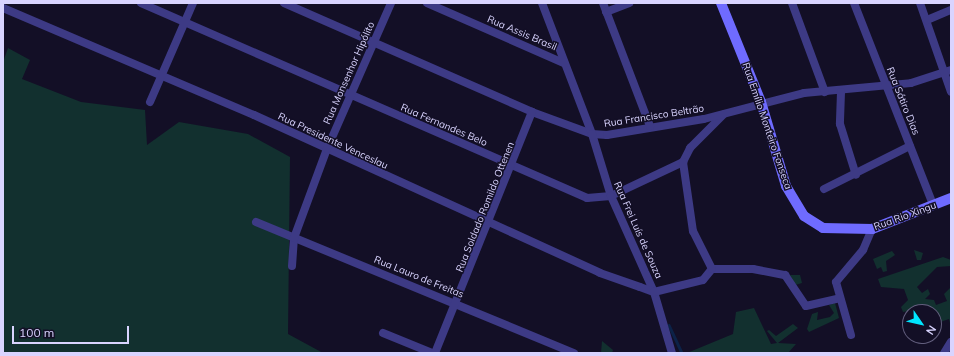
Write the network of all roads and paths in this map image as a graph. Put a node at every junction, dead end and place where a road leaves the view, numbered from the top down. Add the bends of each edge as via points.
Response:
1 (141, 3) edge
2 (193, 3) edge
3 (284, 3) edge
4 (391, 3) edge
5 (427, 3) edge
6 (542, 3) edge
7 (603, 3) edge
8 (629, 3) edge
9 (721, 3) edge
10 (792, 3) edge
11 (854, 3) edge
12 (920, 3) edge
13 (3, 8) edge
14 (951, 10) edge
15 (606, 12) junction
16 (927, 20) junction
17 (184, 23) junction
18 (373, 43) junction
19 (564, 62) junction
20 (948, 72) edge
21 (162, 76) junction
22 (886, 85) junction
23 (825, 92) junction
24 (841, 92) junction
25 (951, 92) edge
26 (349, 96) junction
27 (150, 102) dead end
28 (761, 102) junction
29 (532, 112) junction
30 (724, 114) junction
31 (650, 126) junction
32 (592, 134) junction
33 (910, 146) junction
34 (327, 149) junction
35 (684, 162) junction
36 (513, 165) junction
37 (856, 175) junction
38 (824, 189) dead end
39 (611, 196) junction
40 (951, 198) edge
41 (933, 205) junction
42 (256, 222) dead end
43 (488, 223) junction
44 (812, 223) joint
45 (872, 229) junction
46 (294, 238) junction
47 (292, 266) dead end
48 (712, 269) junction
49 (654, 292) junction
50 (840, 298) junction
51 (458, 303) junction
52 (383, 333) dead end
53 (851, 336) dead end
54 (951, 342) edge
55 (432, 353) edge
56 (435, 353) edge
57 (574, 353) edge
58 (672, 353) edge
59 (944, 353) edge

1 - 17 street, Rua Fernandes Belo
2 - 17 street
3 - 18 street, Rua Francisco Beltrão
4 - 18 street, Rua Monsenhor Hipólito
5 - 19 street, Rua Assis Brasil
6 - 19 street, Rua Frei Luís de Souza
7 - 15 street
8 - 15 street
9 - 28 main road, Rua Emílio Monteiro Fonseca
10 - 23 street
11 - 22 street, Rua Sátiro Dias
12 - 16 street
13 - 21 street, Rua Presidente Venceslau
14 - 16 street
15 - 31 street
16 - 20 street
17 - 21 street
17 - 26 street, Rua Fernandes Belo
18 - 26 street, Rua Monsenhor Hipólito
18 - 29 street, Rua Francisco Beltrão
19 - 32 street, Rua Frei Luís de Souza
20 - 22 street, Rua Francisco Beltrão via 912,83
20 - 25 street
21 - 27 street
21 - 34 street, Rua Presidente Venceslau
22 - 24 street, Rua Francisco Beltrão
22 - 33 street, Rua Sátiro Dias
23 - 24 street, Rua Francisco Beltrão
23 - 28 street, Rua Francisco Beltrão
24 - 37 street via 840,124
26 - 34 street, Rua Monsenhor Hipólito
26 - 36 street, Rua Fernandes Belo
28 - 30 street, Rua Francisco Beltrão
28 - 44 main road, Rua Emílio Monteiro Fonseca via 786,186 804,216
29 - 32 street, Rua Francisco Beltrão
29 - 36 street, Rua Soldado Romildo Ottenen
30 - 31 street, Rua Francisco Beltrão
30 - 35 street via 690,148
31 - 32 street, Rua Francisco Beltrão via 607,135
32 - 39 street, Rua Frei Luís de Souza
33 - 37 street
33 - 41 street, Rua Sátiro Dias
34 - 43 street, Rua Presidente Venceslau
34 - 46 street, Rua Monsenhor Hipólito
35 - 39 street, Rua Fernandes Belo
35 - 48 street via 693,231
36 - 39 street, Rua Fernandes Belo via 588,198
36 - 43 street, Rua Soldado Romildo Ottenen
37 - 38 street
39 - 49 street, Rua Frei Luís de Souza
40 - 41 main road, Rua Rio Xingu
41 - 45 main road, Rua Rio Xingu
42 - 46 street, Rua Lauro de Freitas
43 - 49 street, Rua Presidente Venceslau via 600,273
43 - 51 street, Rua Soldado Romildo Ottenen
44 - 45 main road, Rua Rio Xingu via 833,230
45 - 50 street via 863,250 838,277
46 - 47 street, Rua Monsenhor Hipólito
46 - 51 street, Rua Lauro de Freitas
48 - 49 street via 703,280
48 - 50 street via 782,274 802,304 812,306
49 - 58 street, Rua Frei Luís de Souza
50 - 53 street
51 - 56 street, Rua Soldado Romildo Ottenen
51 - 57 street, Rua Lauro de Freitas
52 - 55 street
54 - 59 street

